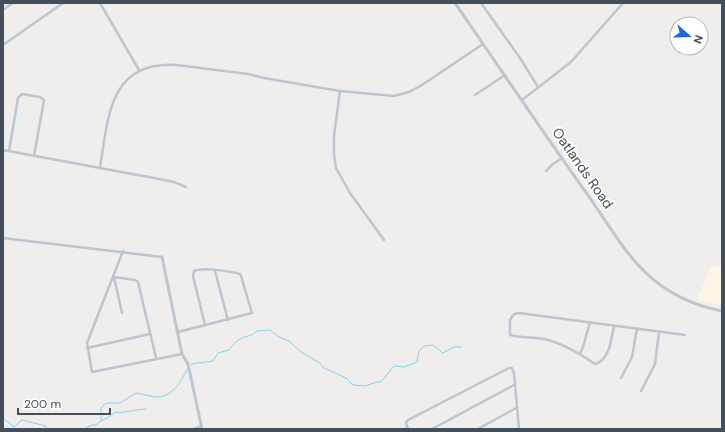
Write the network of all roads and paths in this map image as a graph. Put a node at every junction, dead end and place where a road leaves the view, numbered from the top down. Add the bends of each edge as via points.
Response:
1 (13, 3) edge
2 (63, 3) edge
3 (100, 3) edge
4 (455, 3) edge
5 (481, 3) edge
6 (623, 3) edge
7 (3, 10) edge
8 (484, 44) junction
9 (3, 45) edge
10 (140, 70) junction
11 (505, 75) junction
12 (538, 87) junction
13 (340, 90) junction
14 (475, 95) dead end
15 (522, 100) junction
16 (3, 150) edge
17 (9, 151) junction
18 (34, 156) junction
19 (562, 158) junction
20 (100, 168) junction
21 (546, 171) dead end
22 (186, 187) dead end
23 (3, 238) edge
24 (384, 240) dead end
25 (123, 252) junction
26 (162, 257) joint
27 (215, 271) junction
28 (114, 277) junction
29 (722, 311) edge
30 (122, 313) dead end
31 (228, 320) junction
32 (590, 322) junction
33 (205, 325) junction
34 (614, 326) junction
35 (637, 328) junction
36 (178, 332) junction
37 (659, 332) junction
38 (150, 334) junction
39 (685, 335) dead end
40 (87, 348) junction
41 (182, 354) junction
42 (580, 354) junction
43 (156, 358) junction
44 (621, 378) dead end
45 (514, 385) junction
46 (641, 391) dead end
47 (516, 408) junction
48 (202, 428) edge
49 (193, 429) edge
50 (408, 429) edge
51 (432, 429) edge
52 (478, 429) edge
53 (519, 429) edge

1 - 7 street
2 - 9 street
3 - 10 street
4 - 8 street, Oatlands Road
5 - 12 street
6 - 12 street via 572,62
8 - 11 street, Oatlands Road
8 - 13 street via 422,85 405,93 388,97
10 - 13 street via 157,65 177,65
10 - 20 street via 126,81 115,95
11 - 14 street
11 - 15 street, Oatlands Road
12 - 15 street
13 - 24 street via 334,136 336,168 350,193
15 - 19 street, Oatlands Road
16 - 17 street
17 - 18 street
17 - 18 street via 18,98 22,94 40,97 44,100
18 - 20 street
19 - 21 street
19 - 29 street, Oatlands Road via 644,272 673,293 710,309
20 - 22 street via 174,182
23 - 25 street
25 - 26 street
25 - 28 street
26 - 36 street
27 - 31 street
27 - 31 street via 237,273 241,276 252,313
27 - 33 street via 196,270 193,274
28 - 30 street
28 - 38 street via 138,282
28 - 40 street
31 - 33 street
32 - 34 street
32 - 42 street
32 - 42 street via 519,313 514,314 510,320 510,335 544,339
33 - 36 street
34 - 35 street
34 - 42 street via 608,351 602,360 595,364
35 - 37 street
35 - 44 street via 632,356
36 - 41 street
37 - 39 street
37 - 46 street via 655,364
38 - 40 street
38 - 43 street
40 - 43 street via 93,372
41 - 43 street
41 - 48 street via 188,364
45 - 47 street
45 - 50 street via 513,370 506,368 412,418 406,423
45 - 51 street
47 - 52 street
47 - 53 street
48 - 49 street

